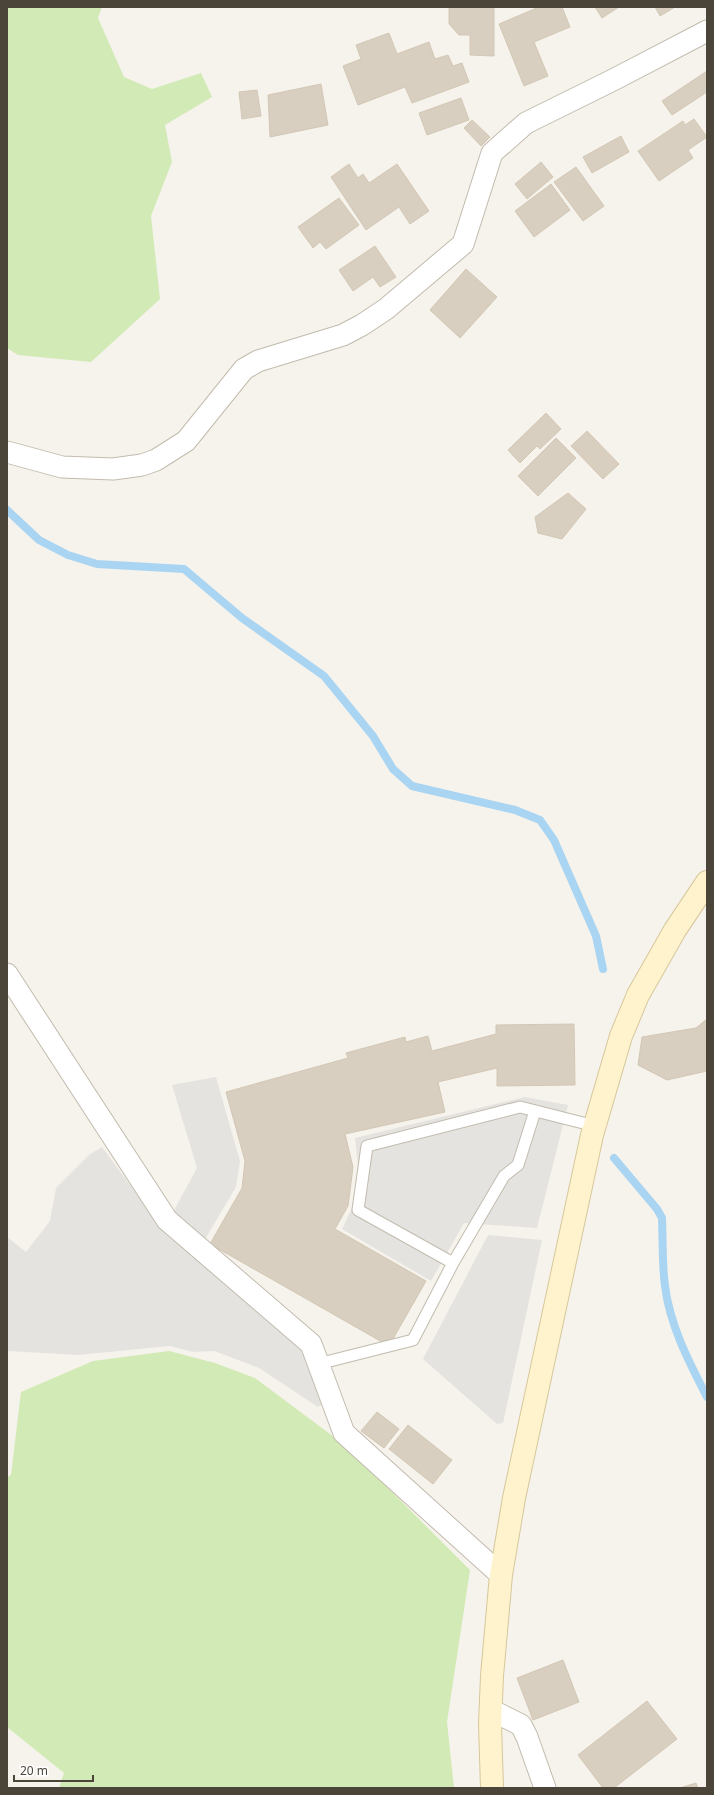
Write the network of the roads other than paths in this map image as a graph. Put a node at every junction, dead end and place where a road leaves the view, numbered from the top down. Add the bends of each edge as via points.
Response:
1 (707, 31) edge
2 (9, 454) edge
3 (707, 882) edge
4 (7, 974) edge
5 (535, 1111) junction
6 (595, 1126) junction
7 (453, 1263) junction
8 (318, 1364) junction
9 (501, 1575) junction
10 (491, 1710) junction
11 (492, 1788) edge
12 (545, 1788) edge

1 - 2 street via 526,123 492,154 463,244 386,309 362,325 343,334 258,361 244,369 186,441 156,460 114,469 62,467
3 - 6 street via 675,930 638,995 621,1036
4 - 8 street via 167,1220 311,1344
5 - 6 lane
5 - 7 lane via 518,1165 504,1176
5 - 7 lane via 520,1107 367,1146 358,1210
6 - 9 street via 516,1490
7 - 8 lane via 413,1340
8 - 9 street via 344,1433
9 - 10 street
10 - 11 street
10 - 12 street via 521,1725

